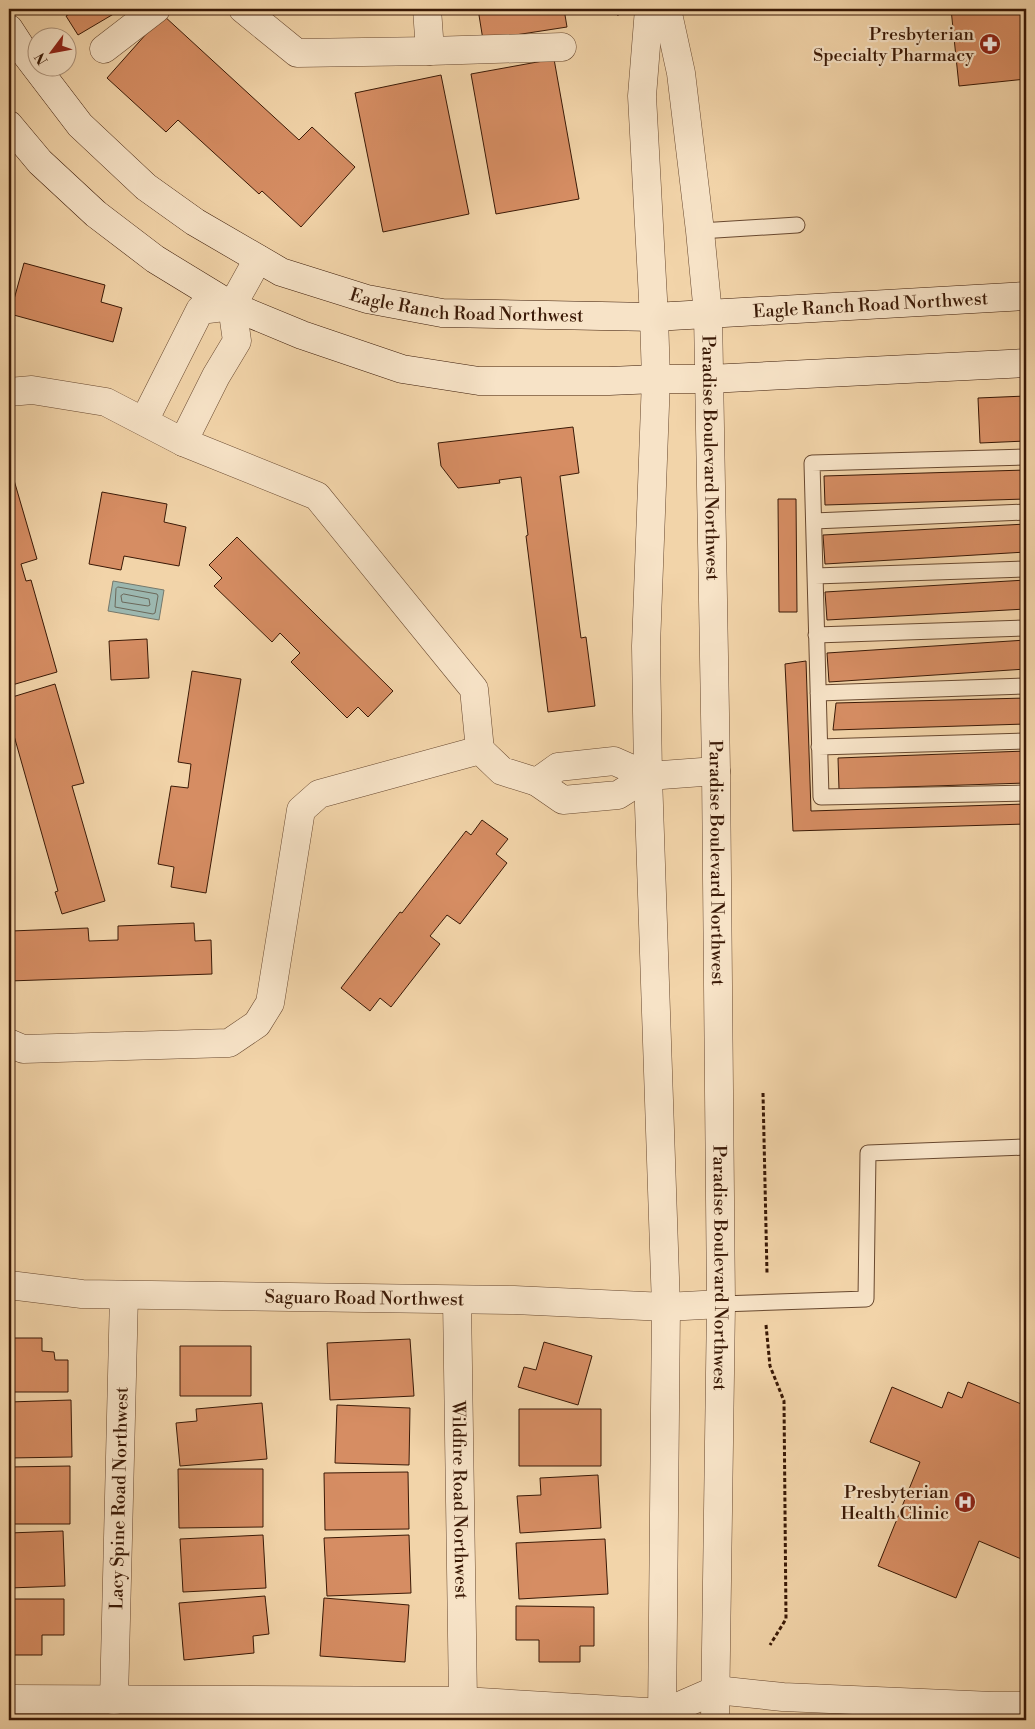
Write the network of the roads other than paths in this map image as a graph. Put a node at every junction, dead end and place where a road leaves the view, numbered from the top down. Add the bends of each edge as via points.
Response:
1 (156, 9) edge
2 (243, 9) edge
3 (427, 9) edge
4 (649, 9) edge
5 (667, 9) edge
6 (9, 29) edge
7 (562, 47) dead end
8 (104, 49) dead end
9 (430, 51) junction
10 (9, 125) edge
11 (796, 225) dead end
12 (700, 231) junction
13 (258, 258) junction
14 (1026, 296) edge
15 (232, 306) junction
16 (708, 314) junction
17 (654, 317) junction
18 (1026, 363) edge
19 (656, 379) junction
20 (709, 379) junction
21 (9, 392) edge
22 (144, 421) junction
23 (183, 442) junction
24 (1026, 457) edge
25 (1026, 512) edge
26 (814, 521) junction
27 (1026, 569) edge
28 (815, 576) junction
29 (1026, 628) edge
30 (816, 635) junction
31 (1026, 686) edge
32 (818, 693) junction
33 (1026, 741) edge
34 (819, 747) junction
35 (480, 750) junction
36 (716, 771) junction
37 (648, 776) junction
38 (1026, 793) edge
39 (9, 1043) edge
40 (1026, 1147) edge
41 (9, 1285) edge
42 (124, 1295) junction
43 (457, 1300) junction
44 (721, 1304) junction
45 (666, 1307) junction
46 (716, 1690) junction
47 (9, 1699) edge
48 (114, 1700) junction
49 (463, 1701) junction
50 (1026, 1706) edge
51 (669, 1718) edge
52 (715, 1720) edge

1 - 8 street
2 - 9 street via 297,53
3 - 9 street
4 - 17 street via 642,96
5 - 12 street, Paradise Boulevard Northwest via 681,73
6 - 13 street, Eagle Ranch Road Northwest via 80,125 146,187 195,222
7 - 9 street
10 - 15 street via 40,162 96,214 155,259
11 - 12 lane
12 - 16 street, Paradise Boulevard Northwest
13 - 15 street
13 - 17 street, Eagle Ranch Road Northwest via 281,272 367,299 442,313
14 - 16 street, Eagle Ranch Road Northwest
15 - 19 street via 302,335 402,369 479,382
15 - 22 street via 200,310
15 - 23 street via 237,341
16 - 17 street, Eagle Ranch Road Northwest
16 - 20 street, Paradise Boulevard Northwest
17 - 19 street
18 - 20 street
19 - 20 street
19 - 37 street via 646,646
20 - 36 street, Paradise Boulevard Northwest
21 - 22 street via 32,390 106,402
22 - 23 street
23 - 35 street via 317,496 474,689
24 - 26 lane via 812,462
25 - 26 lane
26 - 28 lane
27 - 28 lane
28 - 30 lane
29 - 30 lane
30 - 32 lane
31 - 32 lane
32 - 34 lane
33 - 34 lane
34 - 38 lane via 820,797
35 - 37 street via 502,771 537,782 563,800 618,795
35 - 39 street via 319,794 301,810 270,1003 257,1024 229,1043 23,1049
36 - 37 street
36 - 44 street, Paradise Boulevard Northwest
37 - 45 street
40 - 44 lane via 868,1153 866,1299
41 - 42 street, Saguaro Road Northwest via 82,1294
42 - 43 street, Saguaro Road Northwest
42 - 48 street, Lacy Spine Road Northwest
43 - 45 street, Saguaro Road Northwest
43 - 49 street, Wildfire Road Northwest
44 - 45 street, Saguaro Road Northwest
44 - 46 street, Paradise Boulevard Northwest
45 - 51 street
46 - 50 street via 782,1697
46 - 51 street
46 - 52 street, Paradise Boulevard Northwest
47 - 48 street
48 - 49 street
49 - 51 street

